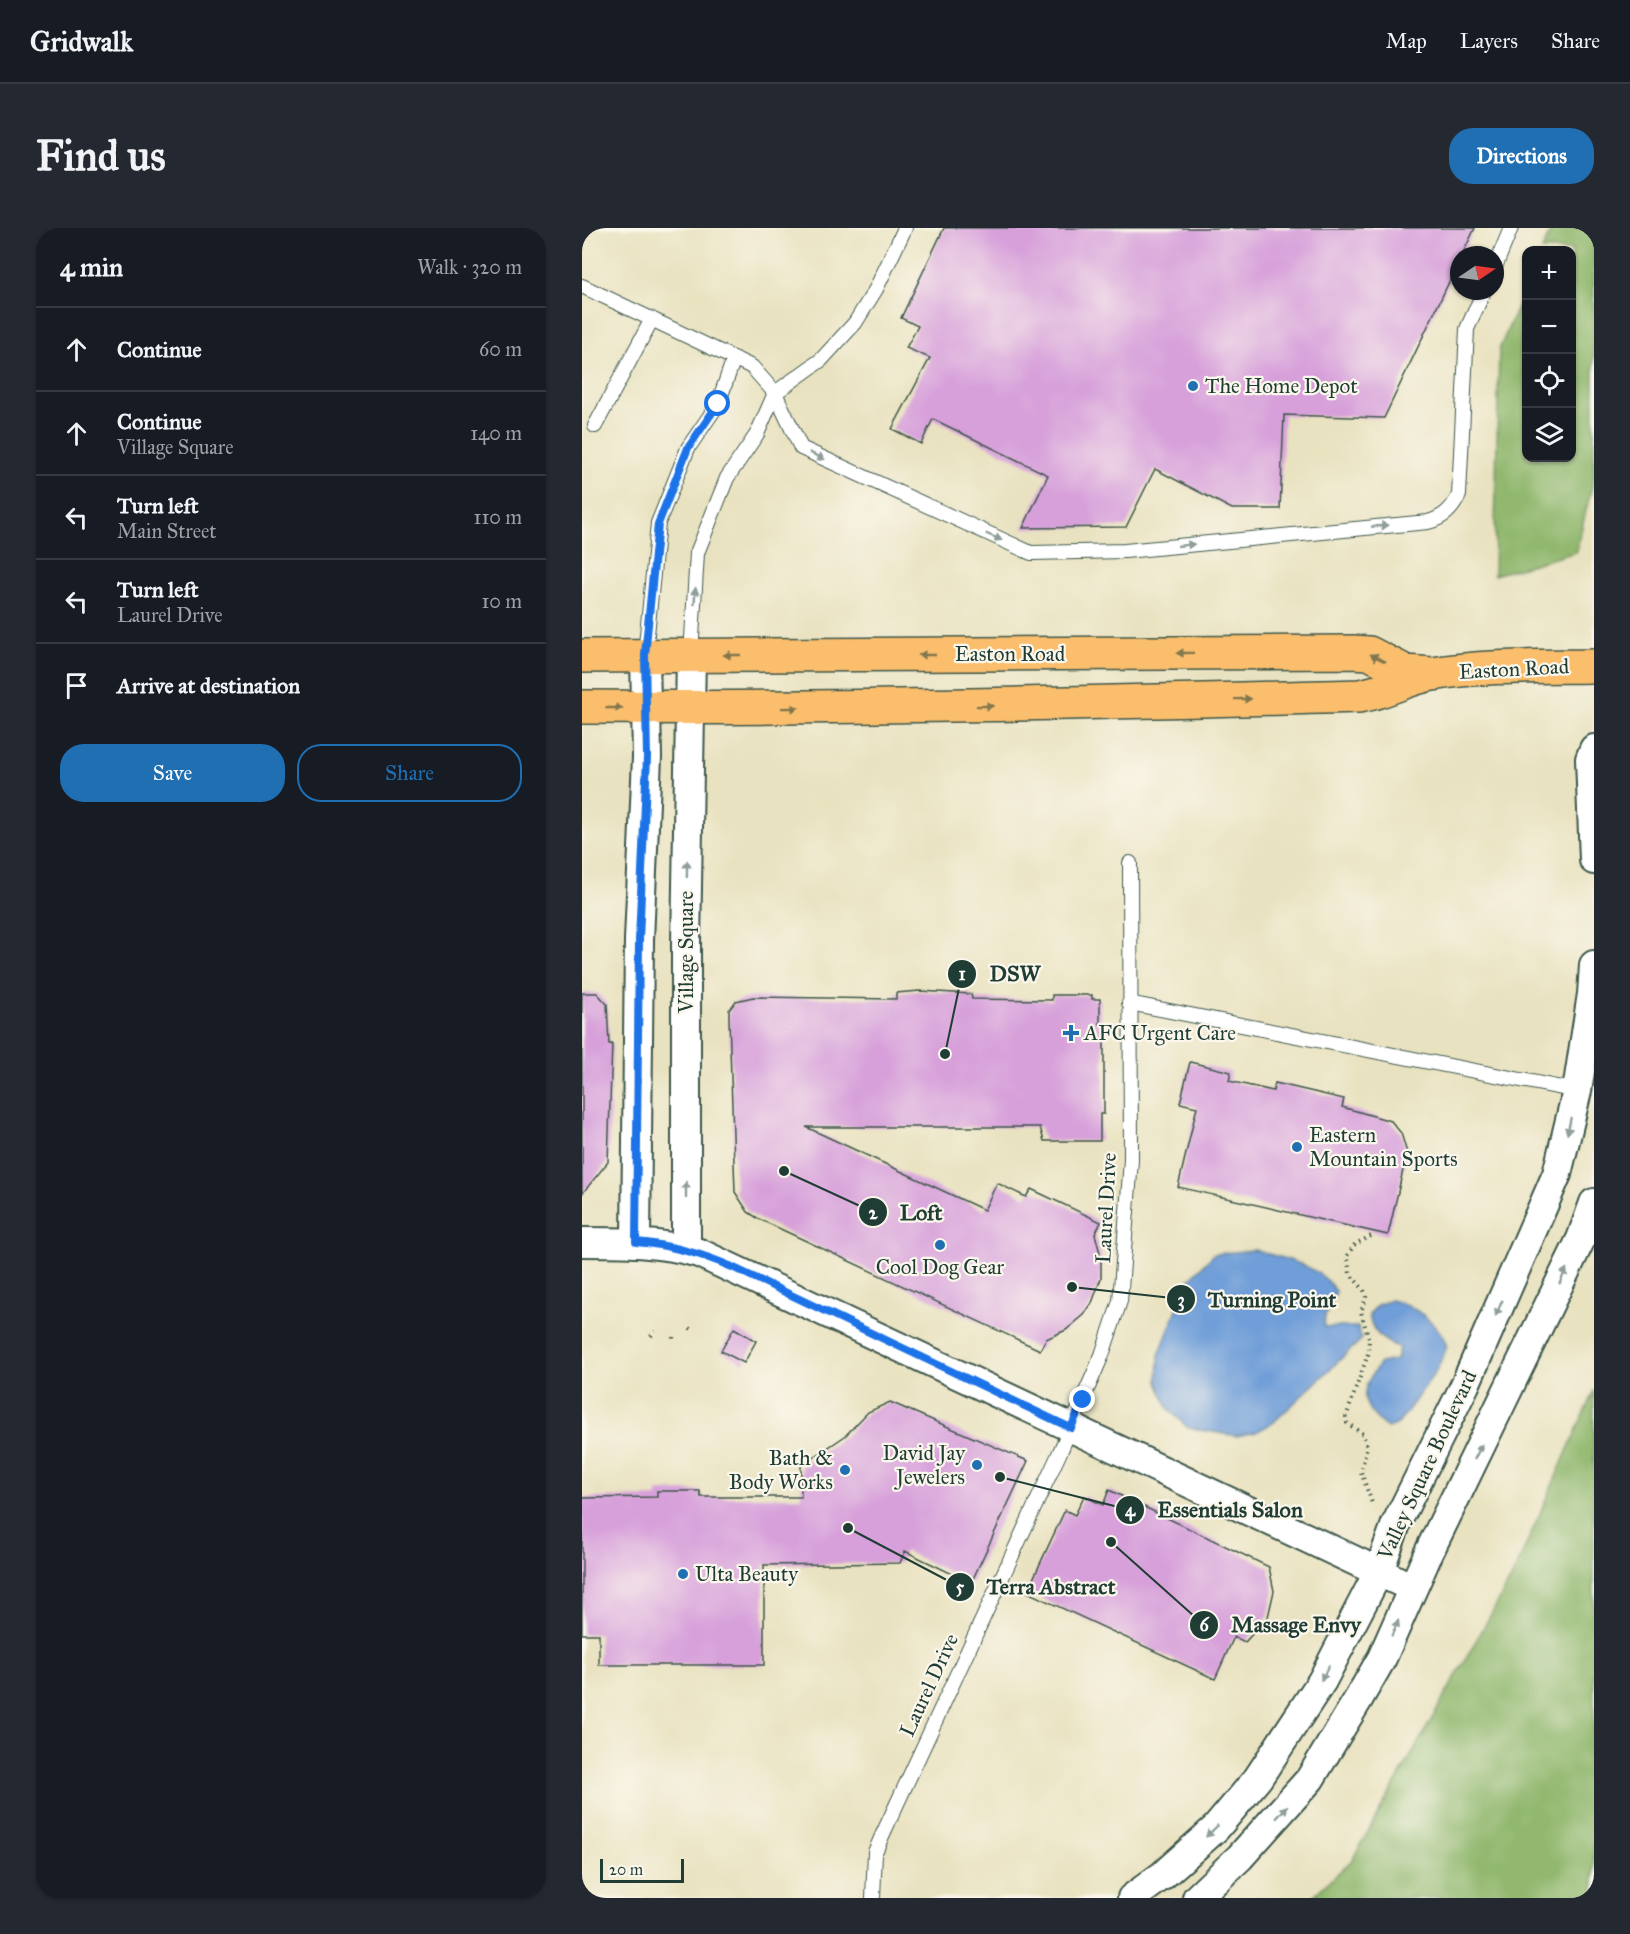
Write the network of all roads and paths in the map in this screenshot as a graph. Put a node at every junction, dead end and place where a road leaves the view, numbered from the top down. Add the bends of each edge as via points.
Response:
1 (905, 228) edge
2 (1511, 228) edge
3 (1504, 246) edge
4 (582, 286) edge
5 (1480, 300) edge
6 (652, 319) junction
7 (734, 358) junction
8 (775, 393) junction
9 (595, 426) dead end
10 (645, 655) junction
11 (691, 655) junction
12 (582, 656) edge
13 (1594, 666) edge
14 (1433, 674) junction
15 (582, 707) edge
16 (646, 708) junction
17 (690, 708) junction
18 (1594, 749) edge
19 (1594, 860) edge
20 (1130, 863) dead end
21 (1594, 965) edge
22 (1129, 1003) junction
23 (1577, 1091) junction
24 (1594, 1203) edge
25 (1371, 1236) dead end
26 (582, 1242) edge
27 (636, 1242) junction
28 (686, 1249) junction
29 (655, 1331) dead end
30 (651, 1336) dead end
31 (1071, 1428) junction
32 (1370, 1513) dead end
33 (1379, 1571) junction
34 (1413, 1588) junction
35 (873, 1898) edge
36 (1132, 1898) edge
37 (1197, 1898) edge

1 - 8 lane via 855,323 821,360
2 - 3 lane
4 - 6 lane
8 -> 5 lane via 801,448 1030,553 1125,551 1428,522 1453,508 1459,495 1467,329
6 - 7 lane
6 - 9 lane
7 - 8 lane via 752,367
7 - 10 lane via 718,404 688,448 658,524
11 -> 8 lane via 697,553 727,478 757,434
10 - 11 highway, Easton Road
10 - 12 highway, Easton Road
10 - 16 street
14 -> 11 highway, Easton Road via 1406,672 1369,653 1353,652
11 - 17 street, Village Square
13 - 14 highway, Easton Road
17 -> 14 highway, Easton Road via 979,706 1359,696 1384,692 1407,680
15 -> 16 highway, Easton Road
16 - 17 highway, Easton Road
16 - 27 street
28 -> 17 street, Village Square
18 - 19 street via 1590,759
20 - 22 lane, Laurel Drive
21 - 23 street, Valley Square Boulevard
22 - 23 lane
22 - 31 lane, Laurel Drive via 1131,1160 1120,1301
23 -> 33 street, Valley Square Boulevard via 1557,1174 1465,1384 1396,1524
34 -> 24 street, Valley Square Boulevard via 1576,1249
25 - 32 path via 1355,1244 1347,1256 1350,1274 1366,1296 1361,1312 1369,1340 1368,1354 1346,1417 1347,1423 1363,1434 1367,1446 1362,1472 1373,1504
26 - 27 street
27 - 28 street
28 - 31 street via 732,1267
29 - 30 path
31 - 33 street
31 - 35 lane, Laurel Drive via 875,1852
33 - 34 street
33 -> 36 street, Valley Square Boulevard via 1322,1681 1258,1778 1216,1828
37 -> 34 street, Valley Square Boulevard via 1262,1834 1310,1779 1382,1658

